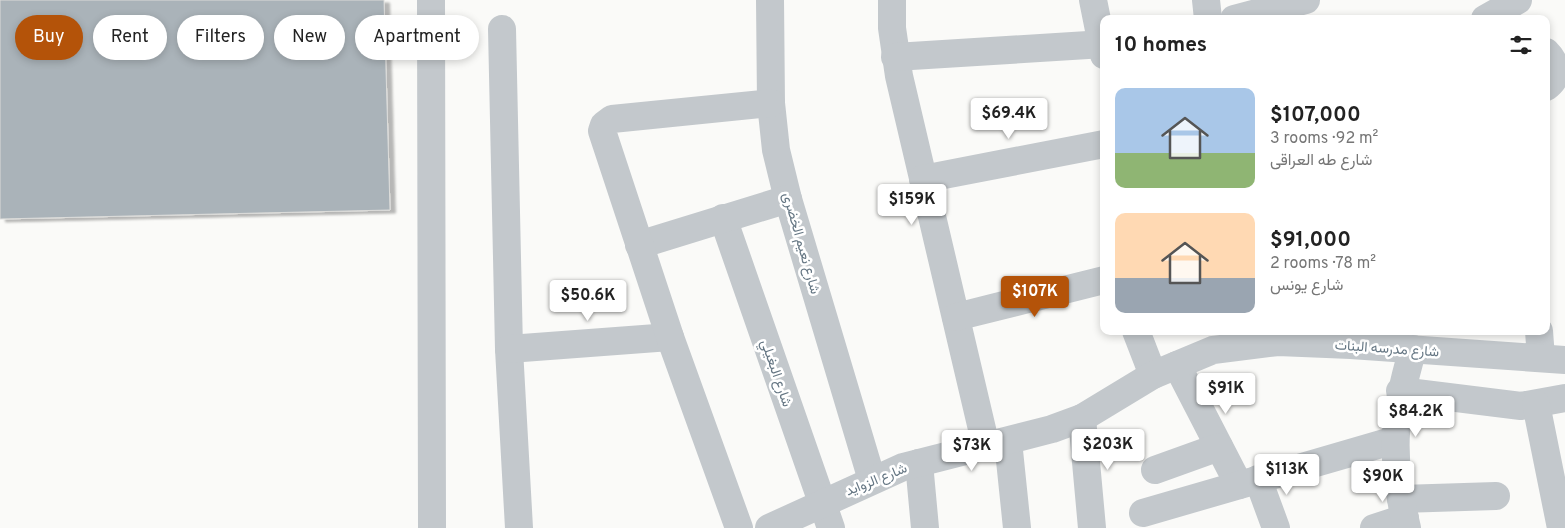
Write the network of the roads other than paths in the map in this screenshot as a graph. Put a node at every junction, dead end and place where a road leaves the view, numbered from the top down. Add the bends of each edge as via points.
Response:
1 (431, 0) edge
2 (770, 0) edge
3 (892, 0) edge
4 (1093, 0) edge
5 (1206, 0) edge
6 (1306, 0) edge
7 (1242, 12) edge
8 (1280, 13) edge
9 (1208, 15) edge
10 (502, 30) dead end
11 (1100, 34) edge
12 (1100, 48) edge
13 (1550, 56) edge
14 (895, 57) junction
15 (1550, 84) edge
16 (770, 104) junction
17 (1100, 145) edge
18 (923, 178) junction
19 (788, 198) junction
20 (723, 218) junction
21 (639, 245) junction
22 (1100, 281) edge
23 (956, 317) junction
24 (1139, 335) edge
25 (1541, 335) edge
26 (670, 338) junction
27 (1351, 338) edge
28 (1492, 343) edge
29 (509, 349) junction
30 (1413, 349) junction
31 (1553, 359) edge
32 (1165, 370) junction
33 (1400, 391) junction
34 (1565, 398) edge
35 (1536, 404) junction
36 (1082, 418) junction
37 (1395, 440) junction
38 (997, 443) junction
39 (1219, 447) junction
40 (919, 463) junction
41 (1155, 470) dead end
42 (872, 480) junction
43 (1249, 482) junction
44 (1496, 496) dead end
45 (822, 502) junction
46 (1143, 513) dead end
47 (1404, 515) edge
48 (432, 528) edge
49 (519, 528) edge
50 (740, 528) edge
51 (769, 528) edge
52 (831, 528) edge
53 (925, 528) edge
54 (1017, 528) edge
55 (1092, 528) edge
56 (1276, 528) edge
57 (1374, 528) edge
58 (1561, 528) edge

1 - 48 street
2 - 16 street, شارع نعيم الخضرى
3 - 14 street
4 - 11 street
5 - 9 street
6 - 8 street
7 - 8 street
10 - 29 street
12 - 14 street
13 - 15 street via 1556,72
14 - 18 street
16 - 19 street, شارع نعيم الخضرى via 776,150
16 - 21 street via 607,121 602,131
17 - 18 street
18 - 23 street
19 - 20 street
19 - 42 street, شارع نعيم الخضرى
20 - 21 street
20 - 45 street, شارع البغيلي
21 - 26 street
22 - 23 street
23 - 38 street
24 - 32 street
25 - 31 street
26 - 29 street
26 - 50 street
27 - 30 street, شارع مدرسه البنات
27 - 32 street, شارع مدرسه البنات via 1213,350
28 - 30 street, شارع مدرسه البنات
28 - 31 street, شارع مدرسه البنات
29 - 49 street
30 - 33 street
32 - 36 street, شارع الزوايد
32 - 39 street
33 - 35 street via 1521,406
33 - 37 street
34 - 35 street
35 - 58 street
36 - 38 street, شارع الزوايد
36 - 55 street
37 - 43 street
37 - 47 street via 1394,460
38 - 40 street, شارع الزوايد
38 - 54 street
39 - 41 street
39 - 43 street
40 - 42 street, شارع الزوايد via 903,466
40 - 53 street
42 - 45 street, شارع الزوايد
43 - 46 street
43 - 56 street
44 - 47 street
45 - 51 street, شارع الزوايد
45 - 52 street, شارع البغيلي
47 - 57 street

